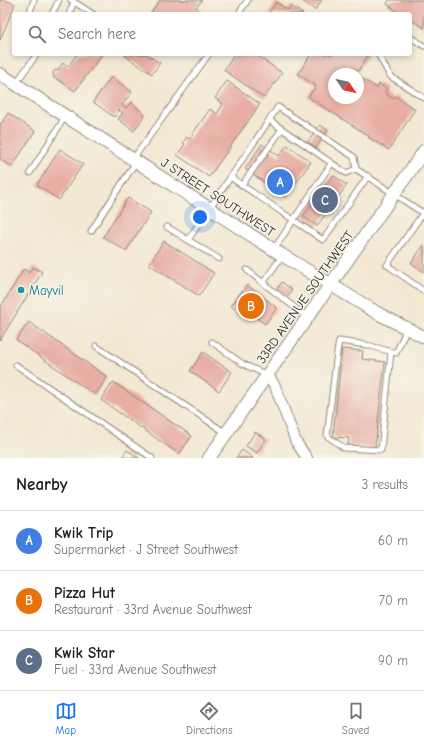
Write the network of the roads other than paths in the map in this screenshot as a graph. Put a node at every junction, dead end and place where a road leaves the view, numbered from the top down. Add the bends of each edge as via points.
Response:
1 (34, 0) edge
2 (59, 0) edge
3 (248, 0) edge
4 (72, 1) edge
5 (30, 12) edge
6 (53, 12) edge
7 (69, 12) edge
8 (90, 12) edge
9 (239, 12) edge
10 (412, 38) edge
11 (424, 46) edge
12 (35, 56) edge
13 (209, 56) edge
14 (379, 56) edge
15 (0, 74) edge
16 (16, 84) junction
17 (424, 98) edge
18 (66, 116) junction
19 (269, 120) junction
20 (282, 129) junction
21 (424, 151) edge
22 (135, 160) junction
23 (331, 164) junction
24 (356, 168) junction
25 (30, 173) dead end
26 (368, 176) junction
27 (230, 177) junction
28 (242, 185) junction
29 (395, 193) junction
30 (209, 208) junction
31 (423, 212) edge
32 (294, 219) junction
33 (167, 226) dead end
34 (91, 231) dead end
35 (188, 240) junction
36 (278, 252) junction
37 (219, 259) dead end
38 (247, 270) dead end
39 (263, 283) junction
40 (330, 284) junction
41 (424, 291) edge
42 (307, 317) junction
43 (407, 328) junction
44 (424, 336) edge
45 (212, 342) dead end
46 (96, 346) dead end
47 (391, 352) junction
48 (16, 365) dead end
49 (268, 375) junction
50 (227, 433) junction
51 (152, 458) edge
52 (209, 458) edge
53 (307, 458) edge

1 - 5 lane
2 - 6 lane
3 - 9 lane
4 - 7 lane
4 - 8 lane
10 - 11 lane
12 - 16 lane
13 - 22 lane
14 - 17 lane via 390,76
15 - 16 street, J STREET SOUTHWEST
16 - 18 street, J STREET SOUTHWEST
18 - 22 street, J STREET SOUTHWEST
18 - 25 lane
19 - 20 lane
19 - 24 lane via 278,107 354,157
19 - 27 lane
20 - 23 lane
20 - 28 lane
21 - 29 street, 33RD AVENUE SOUTHWEST
22 - 30 street, J STREET SOUTHWEST
22 - 34 lane
23 - 24 lane via 346,173
23 - 32 lane
24 - 26 lane
26 - 29 lane
26 - 32 lane via 323,240
27 - 28 lane
27 - 30 lane
28 - 32 lane
29 - 31 lane
29 - 40 street, 33RD AVENUE SOUTHWEST
30 - 35 lane
30 - 36 street, J STREET SOUTHWEST
31 - 41 lane via 387,265
32 - 36 lane
33 - 35 lane
35 - 37 lane
36 - 39 lane
36 - 40 street, J STREET SOUTHWEST
38 - 39 lane
39 - 42 lane
40 - 42 street, 33RD AVENUE SOUTHWEST
40 - 43 street, J STREET SOUTHWEST
42 - 49 street, 33RD AVENUE SOUTHWEST
43 - 44 street, J STREET SOUTHWEST
43 - 47 lane via 396,353
45 - 49 lane via 244,364
46 - 50 lane
47 - 47 lane via 339,341 326,436 344,448 381,450
48 - 51 lane
49 - 50 street, 33RD AVENUE SOUTHWEST
49 - 53 street via 275,386 296,442
50 - 52 street, 33RD AVENUE SOUTHWEST

